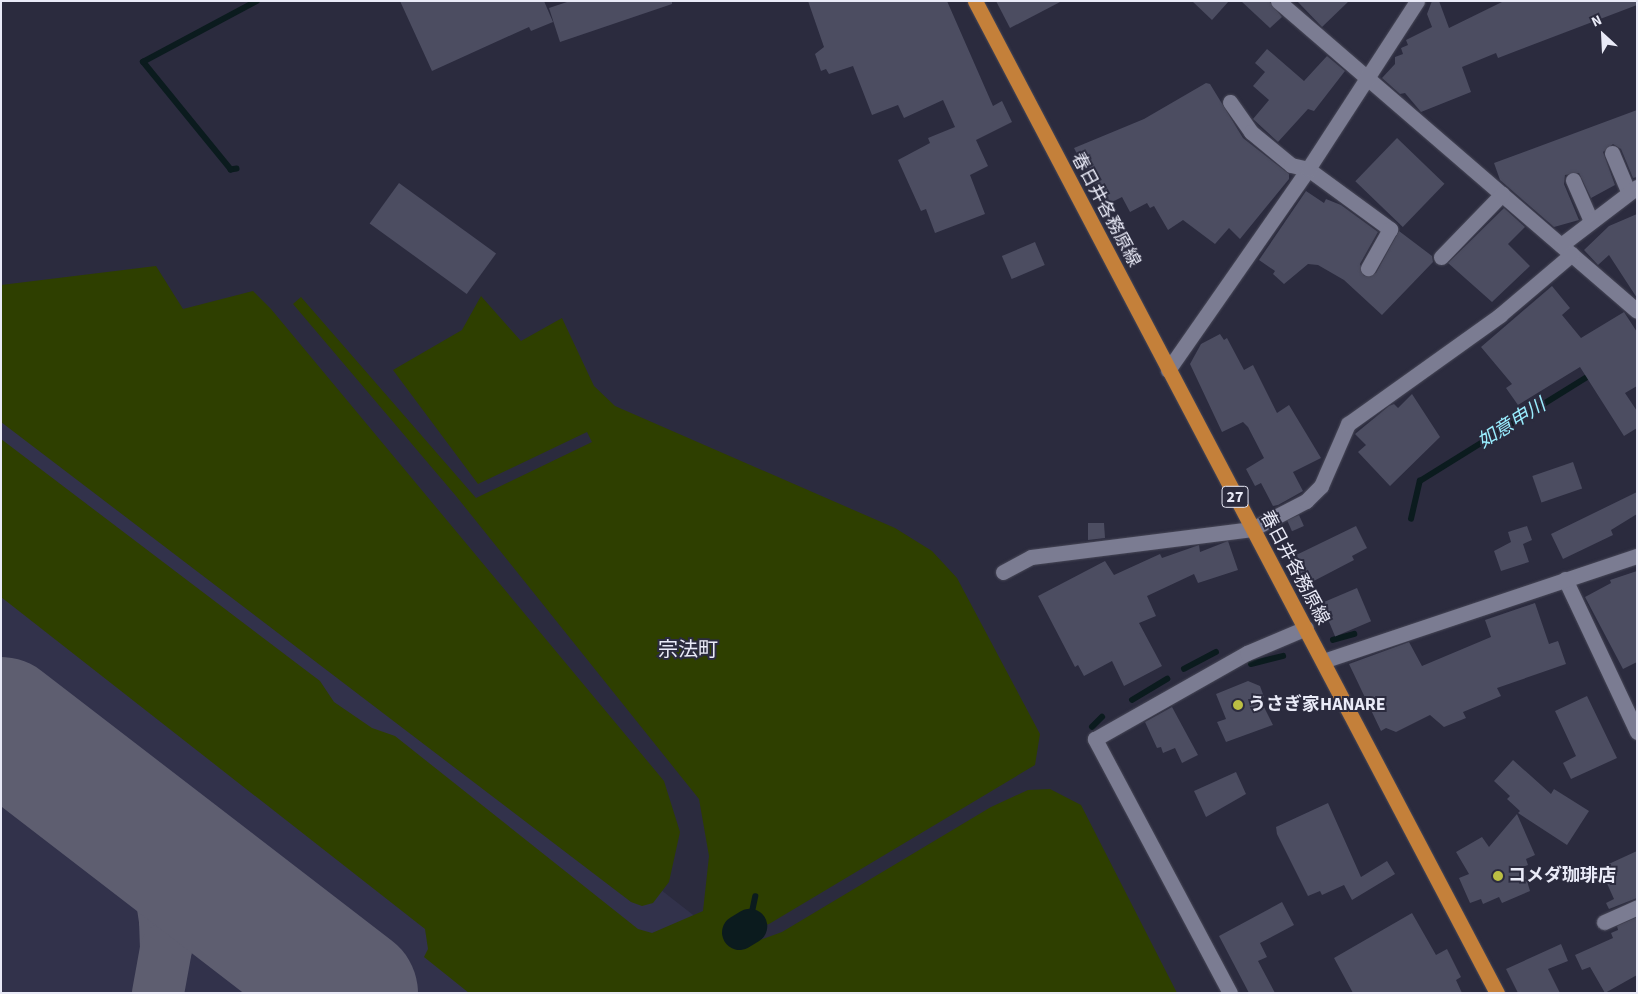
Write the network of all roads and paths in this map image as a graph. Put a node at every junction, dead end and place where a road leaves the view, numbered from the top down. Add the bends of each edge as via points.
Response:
1 (975, 1) edge
2 (1278, 1) edge
3 (1417, 1) edge
4 (1369, 79) junction
5 (1230, 102) dead end
6 (1612, 153) dead end
7 (1308, 169) junction
8 (1573, 180) dead end
9 (1632, 189) edge
10 (1502, 194) junction
11 (1591, 221) junction
12 (1566, 250) junction
13 (1441, 257) dead end
14 (1368, 268) dead end
15 (1637, 312) edge
16 (1168, 370) junction
17 (1252, 528) junction
18 (1637, 556) edge
19 (1003, 572) dead end
20 (1565, 579) junction
21 (1306, 628) junction
22 (1323, 661) junction
23 (1637, 732) edge
24 (1637, 907) edge
25 (1604, 922) dead end
26 (1230, 993) edge
27 (1497, 993) edge

1 - 16 main road, 春日井各務原線 / 27
2 - 4 street
3 - 4 street
4 - 7 street
4 - 10 street
5 - 7 street via 1251,132 1291,165
6 - 9 street
7 - 14 street via 1390,229
7 - 16 street
8 - 11 street
9 - 11 street
10 - 12 street
10 - 13 street
11 - 12 street
12 - 15 street
12 - 17 street via 1500,314 1348,424 1321,486 1306,501
16 - 17 main road, 春日井各務原線 / 27
17 - 19 street via 1031,557
17 - 21 main road, 春日井各務原線 / 27
18 - 20 street
20 - 22 street
20 - 23 street
21 - 22 main road, 春日井各務原線 / 27
21 - 26 street via 1247,653 1095,740
22 - 27 main road, 春日井各務原線 / 27
24 - 25 street

